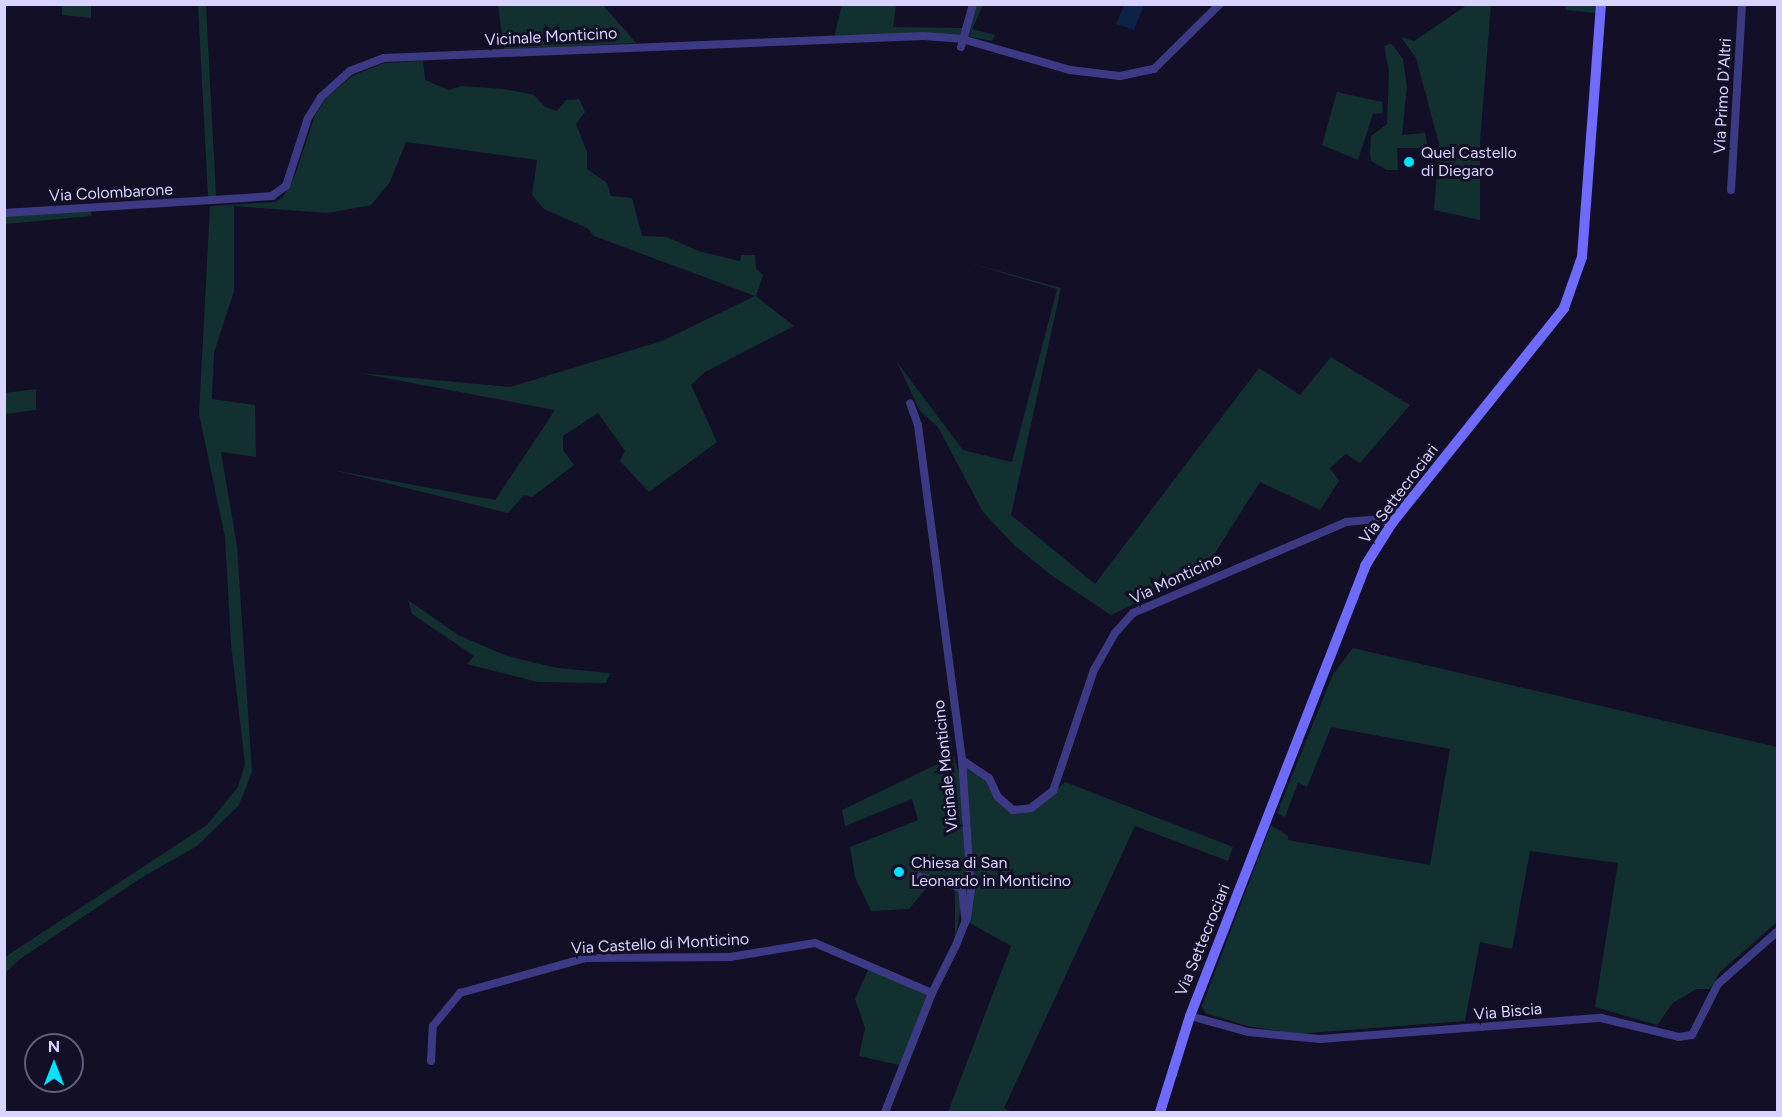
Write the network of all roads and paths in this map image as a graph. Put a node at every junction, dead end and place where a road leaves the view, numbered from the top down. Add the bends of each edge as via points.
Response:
1 (973, 4) edge
2 (1220, 4) edge
3 (1601, 4) edge
4 (1742, 4) edge
5 (961, 43) junction
6 (1731, 190) dead end
7 (218, 200) joint
8 (4, 213) edge
9 (910, 403) dead end
10 (1392, 524) junction
11 (962, 760) junction
12 (920, 877) dead end
13 (966, 920) junction
14 (1778, 931) edge
15 (932, 993) junction
16 (1190, 1016) junction
17 (431, 1061) dead end
18 (885, 1113) edge
19 (1160, 1113) edge

1 - 5 street
2 - 5 street, Vicinale Monticino via 1154,69 1142,74 1120,76 1070,70
3 - 10 main road, Via Settecrociari via 1582,257 1564,308
4 - 6 street, Via Primo D'Altri
5 - 7 street, Vicinale Monticino via 923,36 384,58 350,71 321,97 308,118 286,186 280,192
7 - 8 street, Via Colombarone
9 - 11 street, Vicinale Monticino via 918,425
10 - 11 street, Via Monticino via 1378,519 1346,522 1133,613 1115,633 1094,670 1053,791 1031,808 1013,810 998,797 988,778
10 - 16 main road, Via Settecrociari via 1365,566
11 - 13 street, Vicinale Monticino via 970,889
12 - 13 street via 962,888
13 - 15 street, Vicinale Monticino
14 - 16 street, Via Biscia via 1718,984 1692,1035 1679,1037 1601,1018 1320,1039 1248,1032
15 - 17 street, Via Castello di Monticino via 815,943 730,957 585,958 460,993 433,1026
15 - 18 street, Vicinale Monticino
16 - 19 main road, Via Settecrociari

